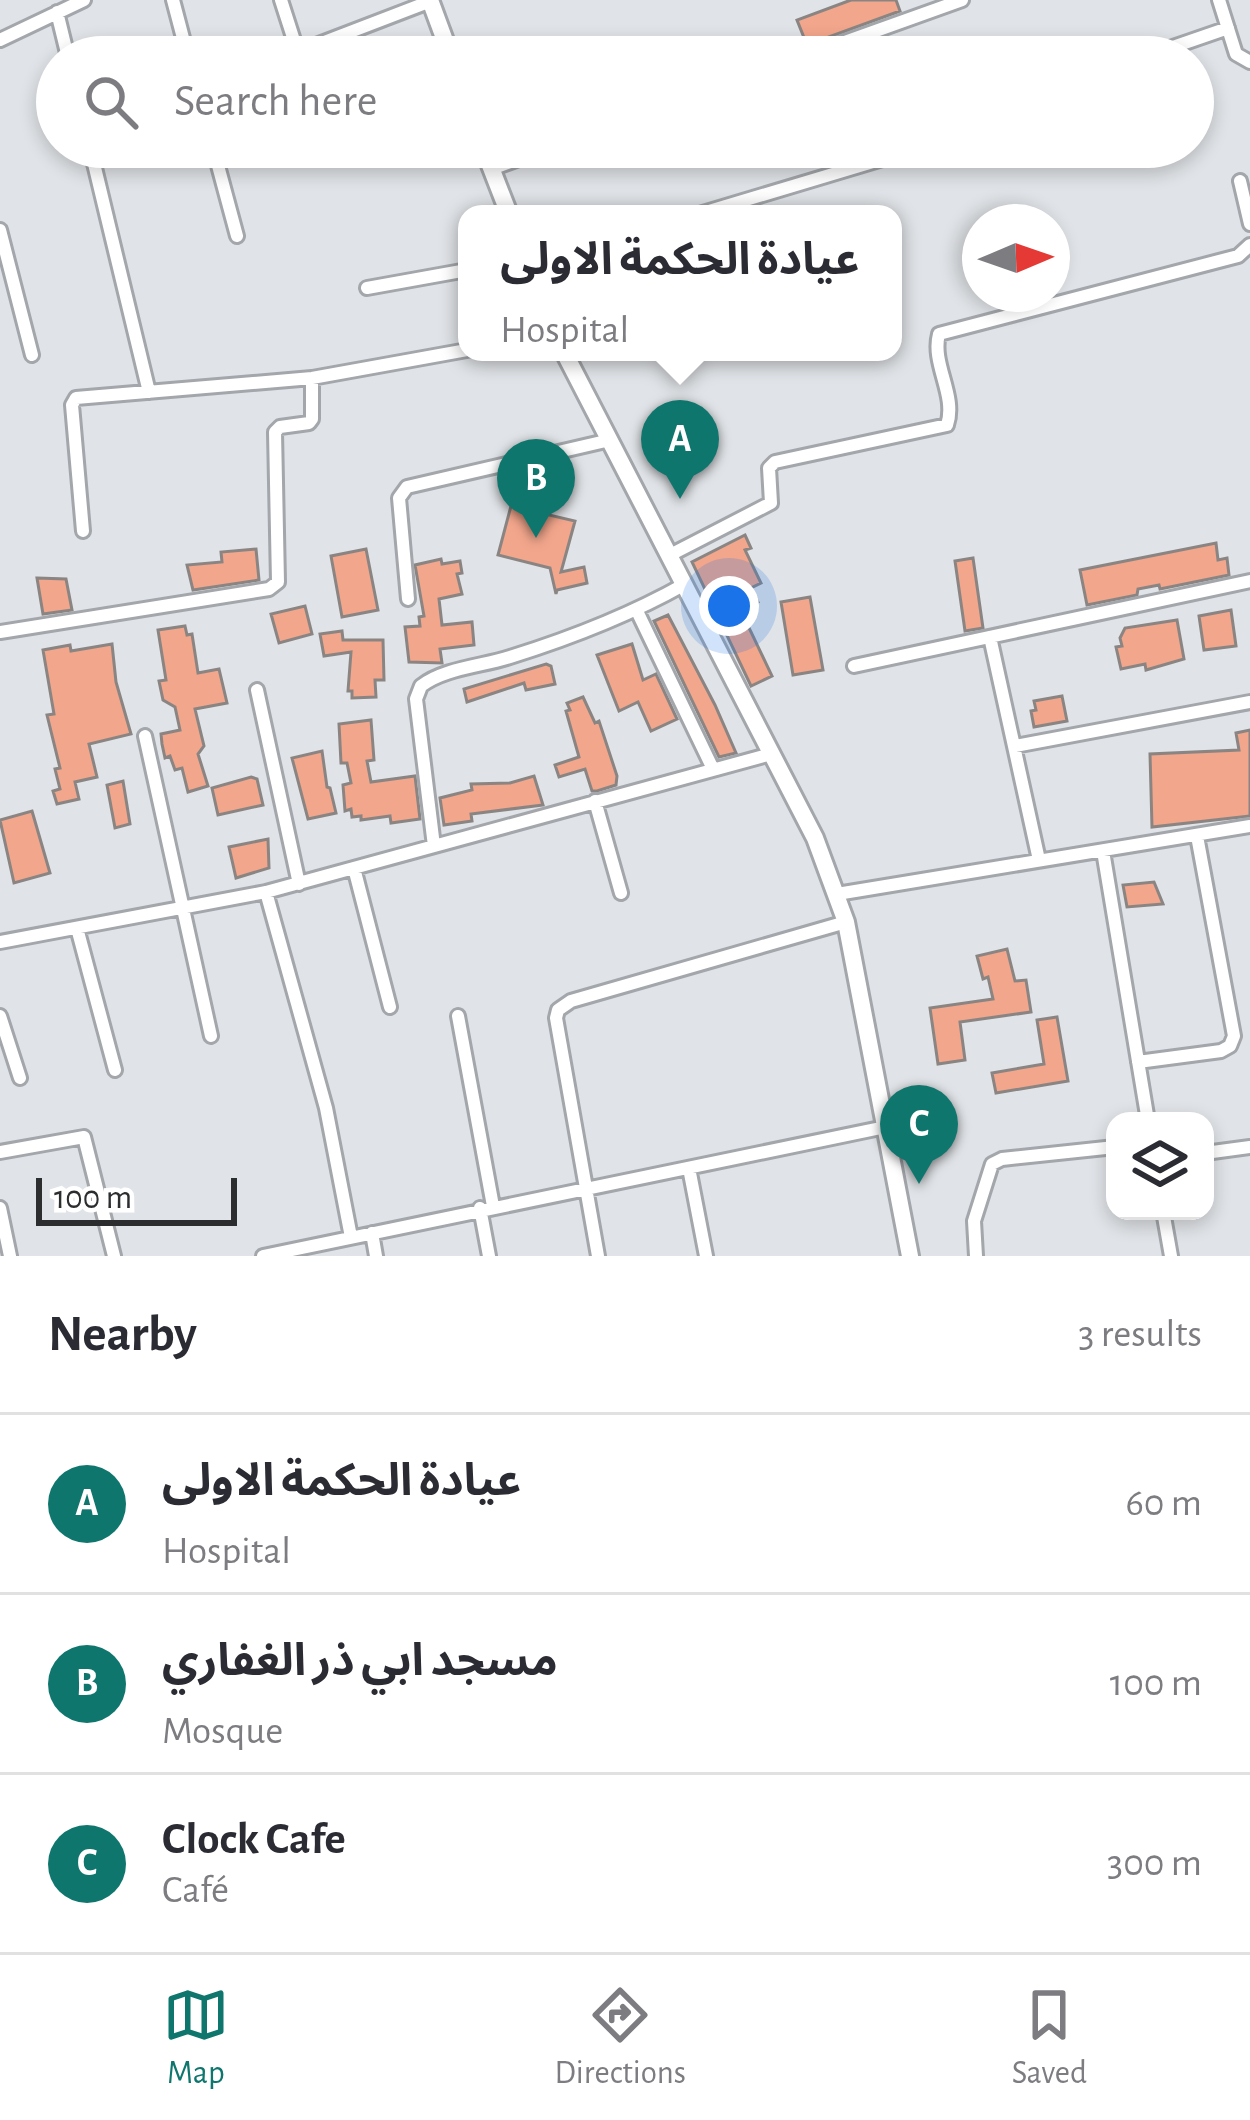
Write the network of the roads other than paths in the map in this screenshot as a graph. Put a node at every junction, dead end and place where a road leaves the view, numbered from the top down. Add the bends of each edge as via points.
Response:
1 (84, 0) edge
2 (173, 0) edge
3 (280, 0) edge
4 (431, 0) edge
5 (962, 0) edge
6 (1219, 0) edge
7 (57, 12) junction
8 (1228, 28) junction
9 (63, 36) edge
10 (182, 36) edge
11 (292, 36) edge
12 (342, 36) edge
13 (444, 36) edge
14 (862, 36) edge
15 (1205, 36) edge
16 (0, 40) edge
17 (1250, 62) edge
18 (95, 168) edge
19 (219, 168) edge
20 (853, 168) edge
21 (491, 169) edge
22 (1240, 181) dead end
23 (505, 205) edge
24 (730, 205) edge
25 (1250, 224) edge
26 (0, 230) edge
27 (237, 236) dead end
28 (1250, 245) edge
29 (458, 272) edge
30 (367, 288) dead end
31 (458, 352) edge
32 (32, 355) dead end
33 (569, 361) edge
34 (312, 378) junction
35 (149, 392) junction
36 (610, 440) junction
37 (83, 532) dead end
38 (670, 555) junction
39 (1250, 581) edge
40 (685, 584) junction
41 (407, 599) dead end
42 (638, 611) junction
43 (0, 632) edge
44 (990, 637) junction
45 (854, 666) dead end
46 (257, 690) dead end
47 (1250, 702) edge
48 (145, 736) dead end
49 (1015, 746) junction
50 (771, 754) junction
51 (713, 769) junction
52 (595, 801) junction
53 (1250, 826) edge
54 (1197, 836) junction
55 (434, 846) junction
56 (1103, 851) junction
57 (1039, 860) junction
58 (354, 868) junction
59 (299, 884) junction
60 (266, 892) junction
61 (621, 893) dead end
62 (837, 894) junction
63 (183, 909) junction
64 (846, 922) junction
65 (77, 928) junction
66 (0, 942) edge
67 (390, 1006) dead end
68 (0, 1016) edge
69 (458, 1016) dead end
70 (212, 1036) dead end
71 (1138, 1062) junction
72 (115, 1070) dead end
73 (20, 1078) dead end
74 (1146, 1112) edge
75 (884, 1127) junction
76 (1250, 1147) edge
77 (1106, 1148) edge
78 (0, 1152) edge
79 (1214, 1153) edge
80 (689, 1168) junction
81 (585, 1187) junction
82 (487, 1207) junction
83 (0, 1208) edge
84 (1165, 1220) edge
85 (372, 1233) junction
86 (351, 1238) junction
87 (10, 1256) edge
88 (114, 1256) edge
89 (265, 1256) edge
90 (376, 1256) edge
91 (489, 1256) edge
92 (598, 1256) edge
93 (706, 1256) edge
94 (910, 1256) edge
95 (976, 1256) edge
96 (1172, 1256) edge

1 - 7 street
2 - 10 street
3 - 11 street
4 - 12 street
4 - 13 street
5 - 14 street
6 - 8 street
7 - 9 street
7 - 16 street
8 - 15 street
8 - 17 street via 1236,53
18 - 35 street
19 - 27 street
20 - 24 street
21 - 23 street
22 - 25 street
26 - 32 street
28 - 38 street via 1238,256 939,334 947,425 775,462 771,503
29 - 30 street
31 - 34 street
33 - 36 street
34 - 35 street
34 - 43 street via 312,419 275,432 278,582 269,590
35 - 37 street via 73,401
36 - 38 street
36 - 41 street via 407,488 399,498
38 - 40 street
39 - 44 street
40 - 42 street
40 - 50 street
42 - 51 street
42 - 55 street via 421,686 416,699
44 - 45 street
44 - 49 street
46 - 59 street
47 - 49 street
48 - 63 street
49 - 57 street
50 - 51 street
50 - 62 street
51 - 52 street
52 - 55 street
52 - 61 street
53 - 54 street
54 - 56 street
54 - 71 street via 1234,1036 1221,1051
55 - 58 street
56 - 57 street
56 - 71 street
57 - 62 street
58 - 59 street
58 - 67 street
59 - 60 street
60 - 63 street
60 - 86 street via 326,1108
62 - 64 street
63 - 65 street
63 - 70 street
64 - 75 street
64 - 81 street via 563,1004 556,1018
65 - 66 street
65 - 72 street
68 - 73 street
69 - 82 street
71 - 74 street
75 - 80 street
75 - 94 street
76 - 79 street
77 - 95 street via 992,1164 973,1228
78 - 88 street via 84,1137
80 - 81 street
80 - 93 street
81 - 82 street
81 - 92 street
82 - 85 street
82 - 91 street
83 - 87 street
84 - 96 street
85 - 86 street
85 - 90 street
86 - 89 street

